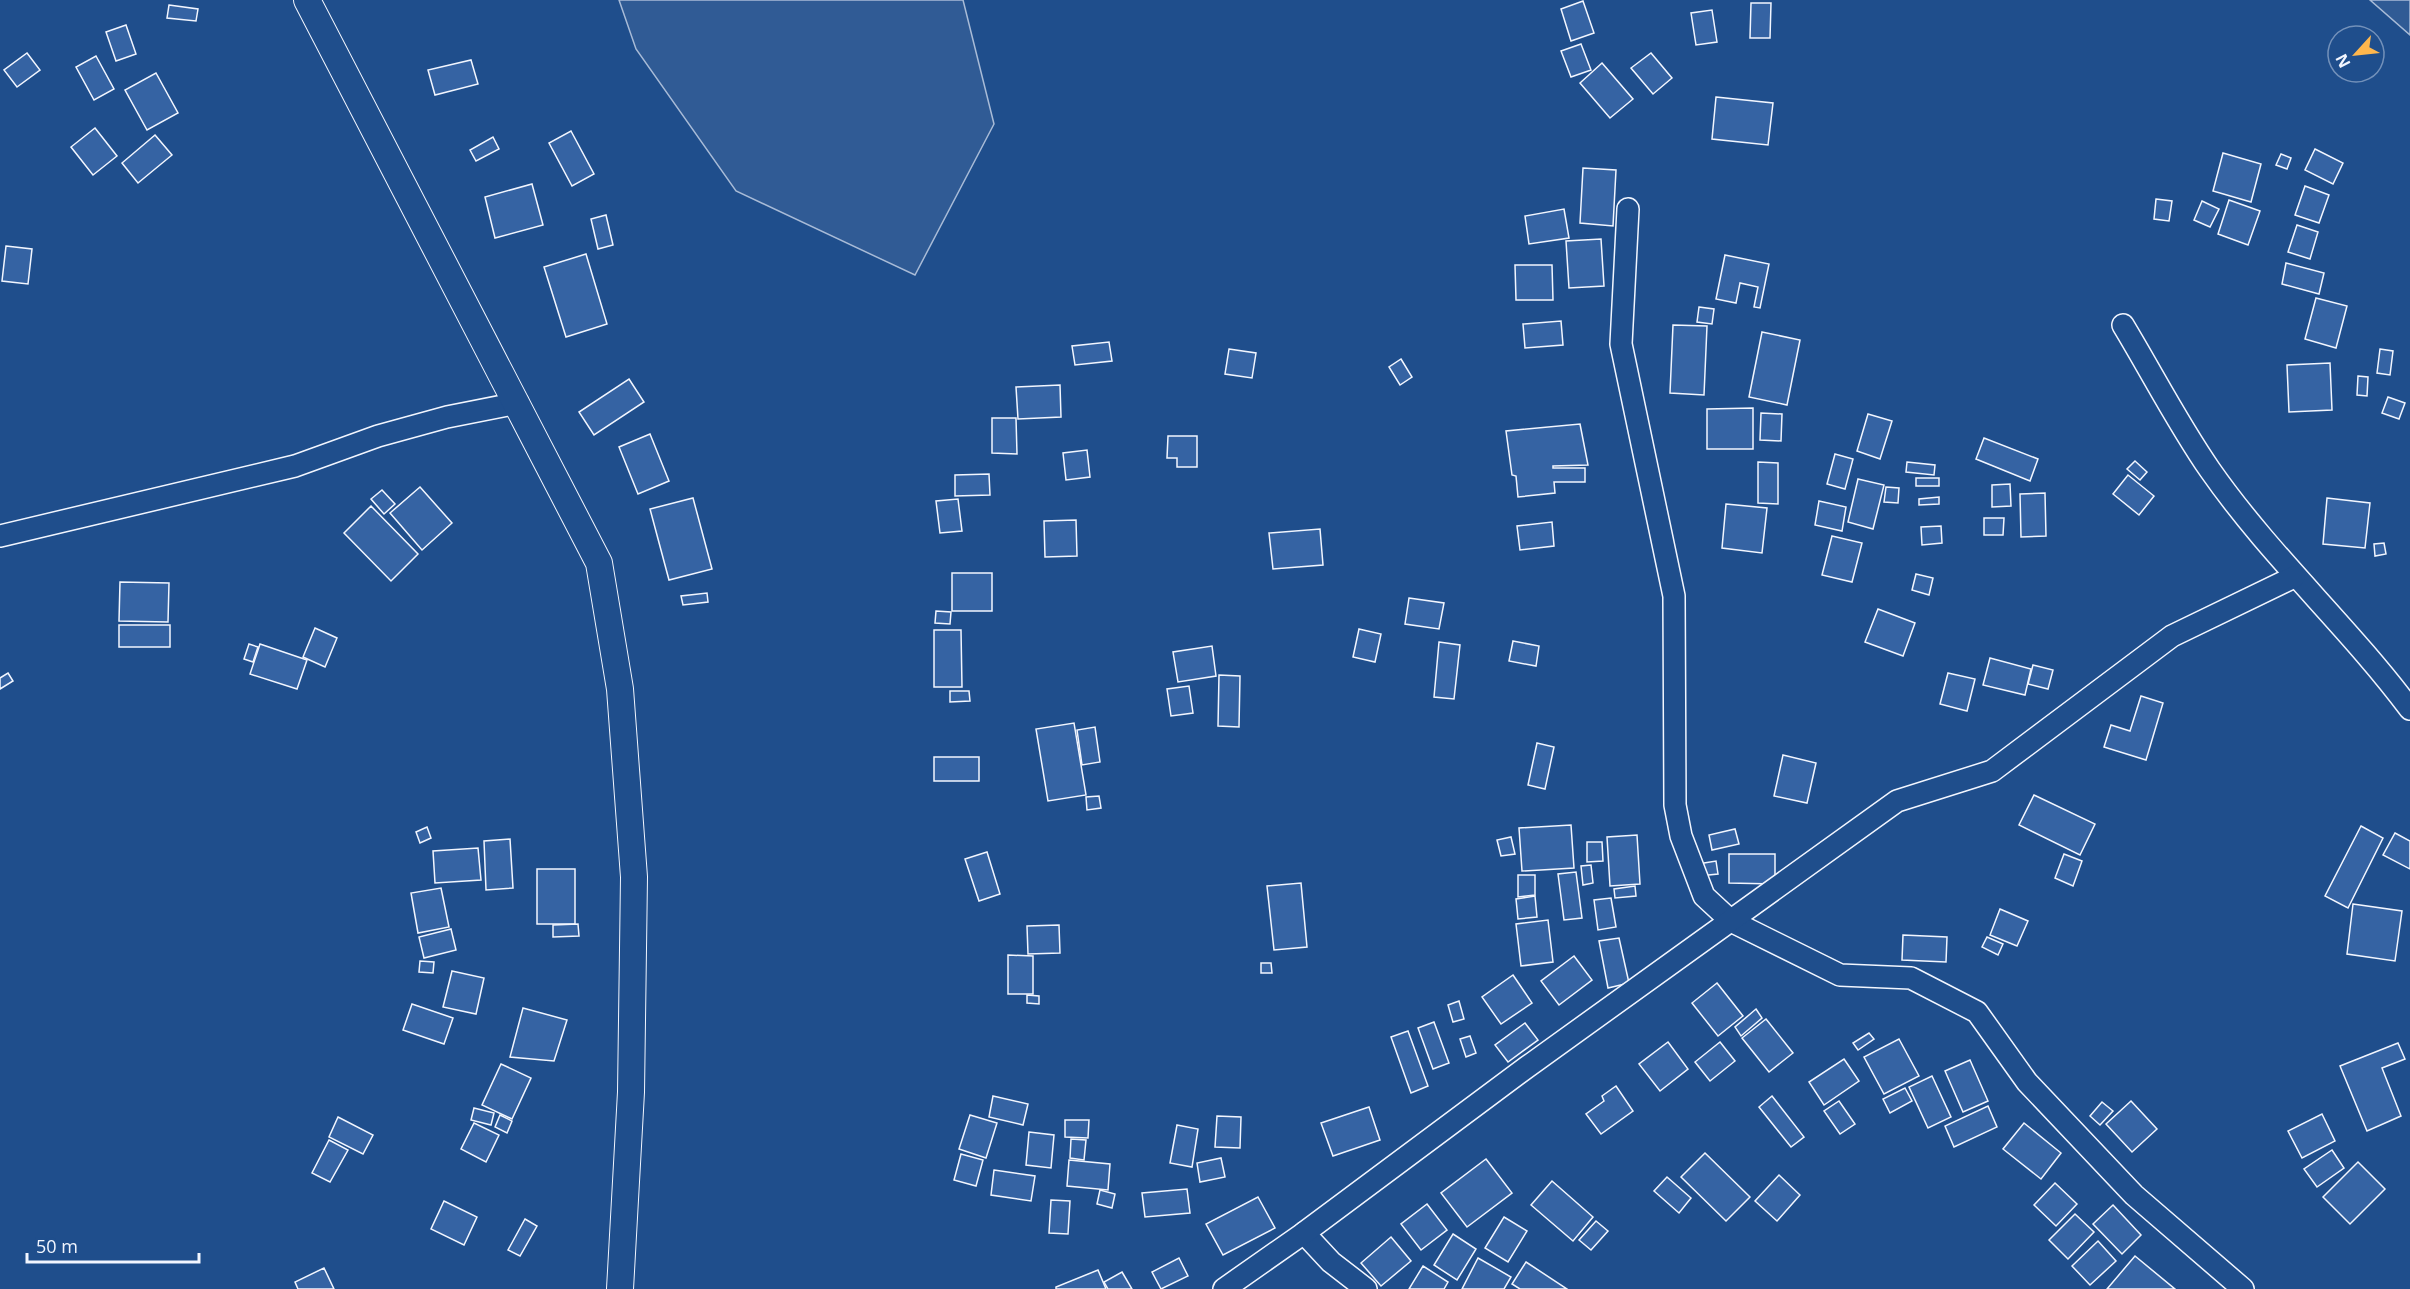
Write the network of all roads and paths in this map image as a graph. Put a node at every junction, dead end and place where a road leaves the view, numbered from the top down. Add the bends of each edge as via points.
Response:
1 (307, 0) edge
2 (1628, 209) dead end
3 (2123, 325) dead end
4 (518, 403) junction
5 (0, 536) edge
6 (2294, 577) junction
7 (2410, 709) edge
8 (1731, 921) junction
9 (1304, 1233) junction
10 (620, 1289) edge
11 (1224, 1289) edge
12 (1366, 1289) edge
13 (2243, 1289) edge

1 - 4 street
2 - 8 street via 1621,344 1674,596 1675,804 1704,896
3 - 6 street via 2210,470
4 - 5 street via 390,433 295,466
4 - 10 street via 599,563 620,688 634,877 631,1092
6 - 7 street
6 - 8 street via 2172,636 1992,771 1897,801
8 - 9 street
8 - 13 street via 1840,975 1911,978 1977,1012 2027,1082 2134,1195
9 - 11 street
9 - 12 street via 1331,1262

